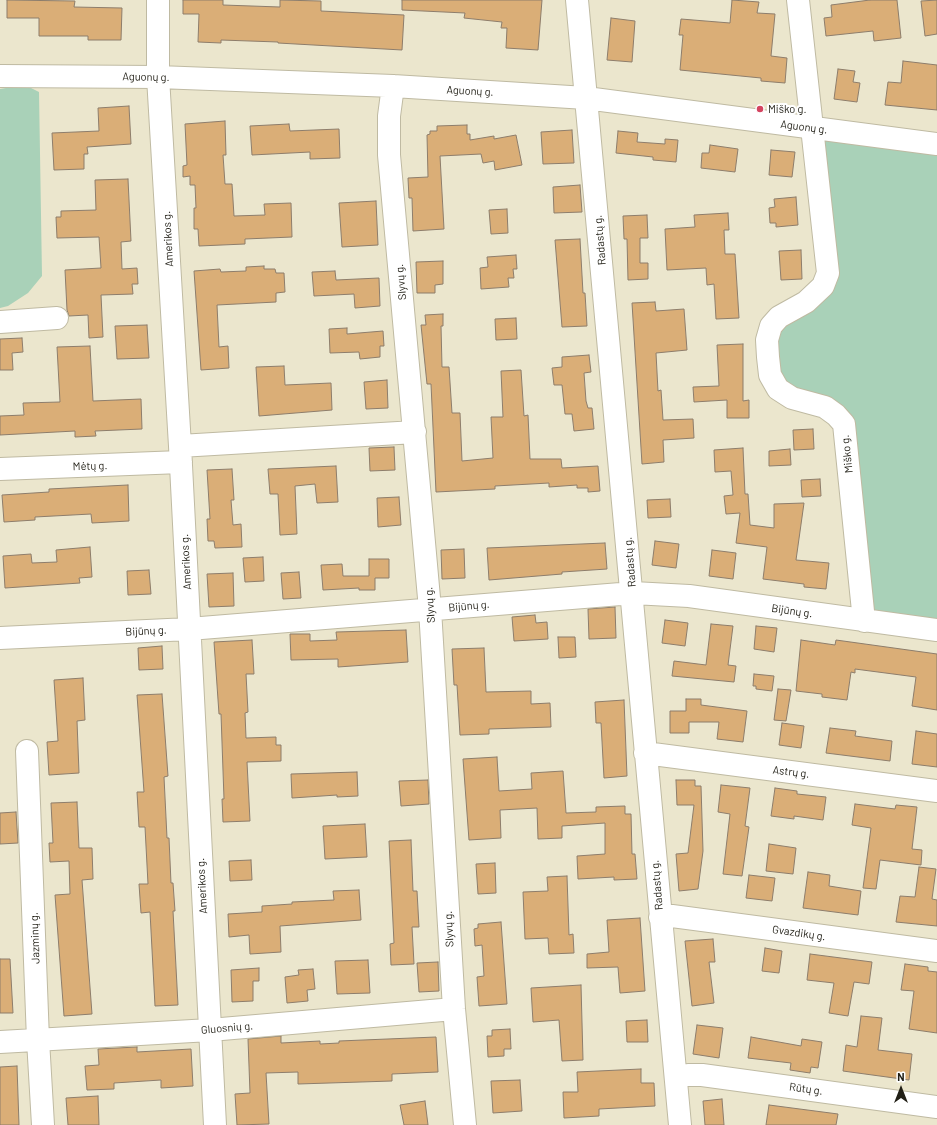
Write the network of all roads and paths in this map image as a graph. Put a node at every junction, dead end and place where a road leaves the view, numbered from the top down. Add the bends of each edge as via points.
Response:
1 (158, 0) edge
2 (577, 0) edge
3 (798, 0) edge
4 (0, 76) edge
5 (158, 77) junction
6 (393, 86) junction
7 (586, 98) junction
8 (811, 128) junction
9 (937, 144) edge
10 (57, 318) dead end
11 (0, 322) edge
12 (415, 432) junction
13 (180, 454) junction
14 (0, 469) edge
15 (633, 593) junction
16 (430, 609) junction
17 (864, 621) junction
18 (189, 628) junction
19 (937, 630) edge
20 (0, 638) edge
21 (27, 751) dead end
22 (645, 753) junction
23 (937, 792) edge
24 (660, 917) junction
25 (937, 951) edge
26 (454, 1009) junction
27 (210, 1030) junction
28 (38, 1040) junction
29 (0, 1042) edge
30 (676, 1077) junction
31 (937, 1107) edge
32 (43, 1125) edge
33 (214, 1125) edge
34 (465, 1125) edge
35 (680, 1125) edge

1 - 5 street, Amerikos g.
2 - 7 street, Radastų g.
3 - 8 street, Miško g.
4 - 5 street, Aguonų g.
5 - 6 street, Aguonų g.
5 - 13 street, Amerikos g.
6 - 7 street, Aguonų g.
6 - 12 street, Slyvų g. via 389,116 389,155
7 - 8 street, Aguonų g.
7 - 15 street, Radastų g.
8 - 9 street, Aguonų g.
8 - 17 street, Miško g. via 828,273 823,286 806,302 779,317 771,326 767,340 768,357 770,375 778,389 792,398 825,407 844,424
10 - 11 street
12 - 13 street, Mėtų g.
12 - 16 street, Slyvų g.
13 - 14 street, Mėtų g.
13 - 18 street, Amerikos g.
15 - 16 street, Bijūnų g.
15 - 17 street, Bijūnų g. via 689,596
15 - 22 street, Radastų g.
16 - 18 street, Bijūnų g.
16 - 26 street, Slyvų g.
17 - 19 street, Bijūnų g.
18 - 20 street, Bijūnų g.
18 - 27 street, Amerikos g.
21 - 28 street, Jazminų g.
22 - 23 street, Astrų g.
22 - 24 street, Radastų g.
24 - 25 street, Gvazdikų g. via 672,916
24 - 30 street, Radastų g.
26 - 27 street, Gluosnių g.
26 - 34 street, Slyvų g.
27 - 28 street, Gluosnių g.
27 - 33 street, Amerikos g.
28 - 29 street, Gluosnių g.
28 - 32 street, Jazminų g.
30 - 31 street, Rūtų g. via 702,1075
30 - 35 street, Radastų g.

